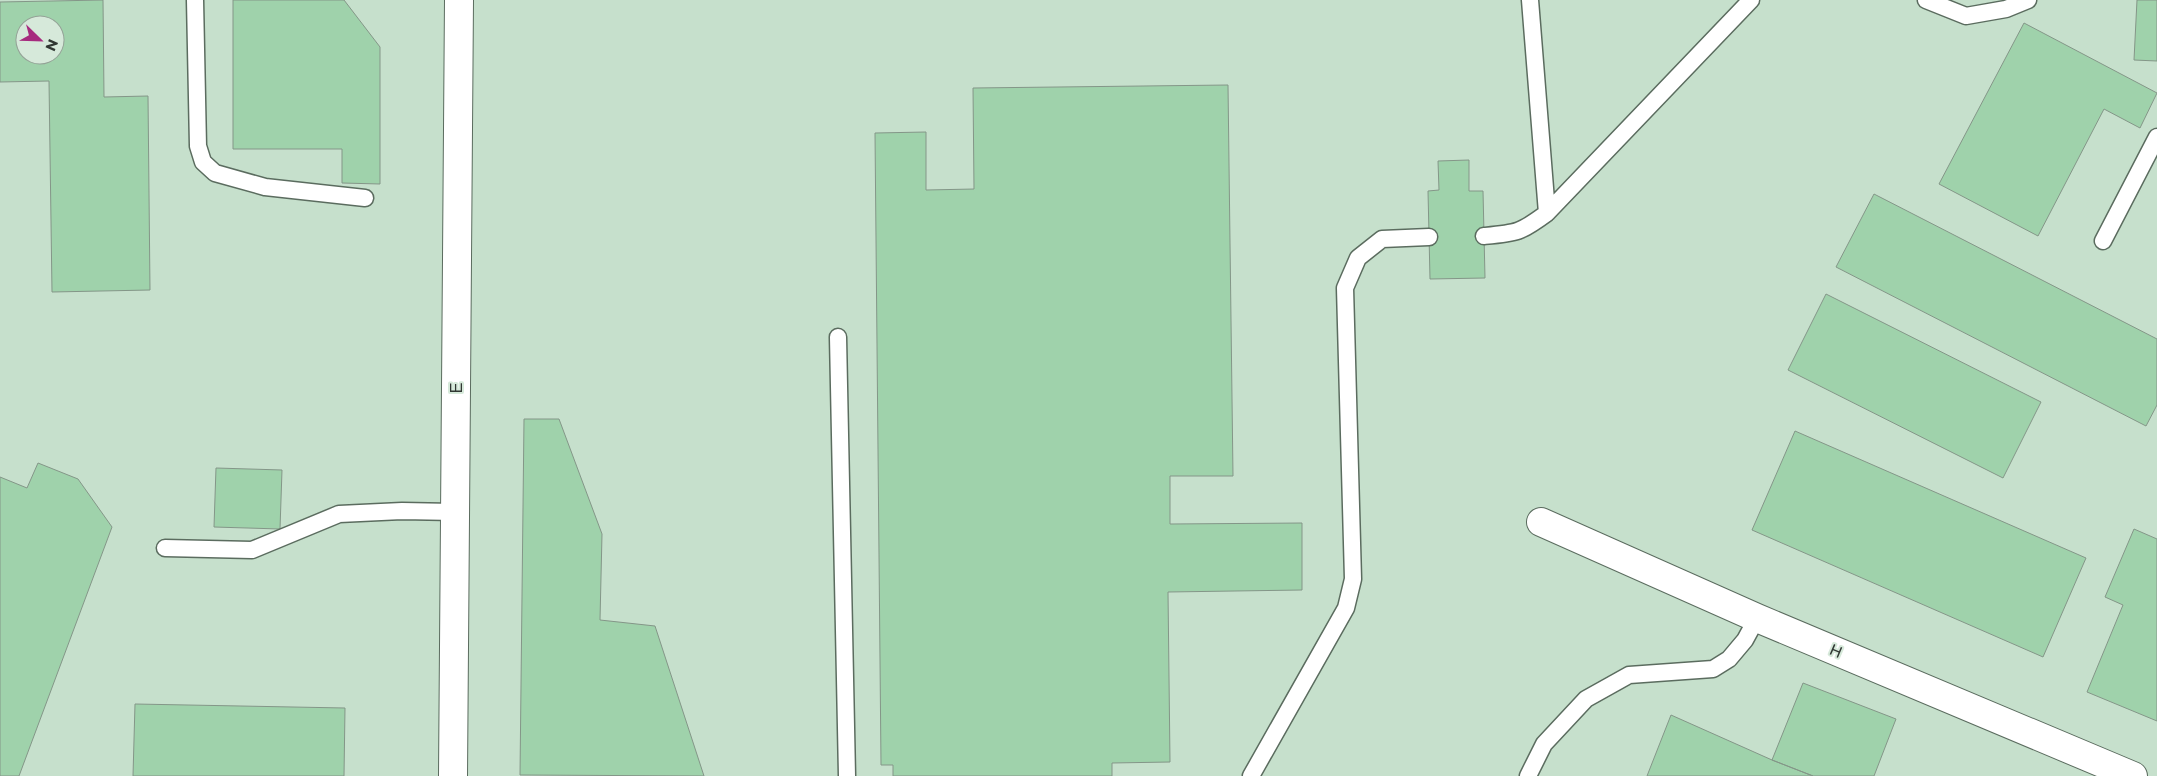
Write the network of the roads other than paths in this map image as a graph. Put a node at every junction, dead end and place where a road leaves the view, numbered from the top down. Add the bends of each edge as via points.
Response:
1 (195, 0) edge
2 (459, 0) edge
3 (1530, 0) edge
4 (1752, 0) edge
5 (1926, 0) edge
6 (2028, 0) edge
7 (2157, 136) edge
8 (365, 198) dead end
9 (1547, 213) junction
10 (1429, 236) dead end
11 (1484, 236) dead end
12 (2103, 241) dead end
13 (838, 337) dead end
14 (456, 512) junction
15 (1541, 522) dead end
16 (165, 548) dead end
17 (1757, 618) junction
18 (453, 776) edge
19 (847, 776) edge
20 (1251, 776) edge
21 (1528, 776) edge
22 (2133, 776) edge

1 - 8 lane via 198,146 203,162 215,173 265,187
2 - 14 street, Ε
3 - 9 lane
4 - 9 lane
5 - 6 lane via 1966,16
7 - 12 lane
9 - 11 lane via 1514,234
10 - 20 lane via 1382,239 1358,258 1345,288 1353,580 1346,608
13 - 19 lane
14 - 16 lane via 339,514 252,550
14 - 18 street, Ε
15 - 17 street, Η
17 - 21 lane via 1729,659 1713,669 1629,675 1586,699 1544,744
17 - 22 street, Η

